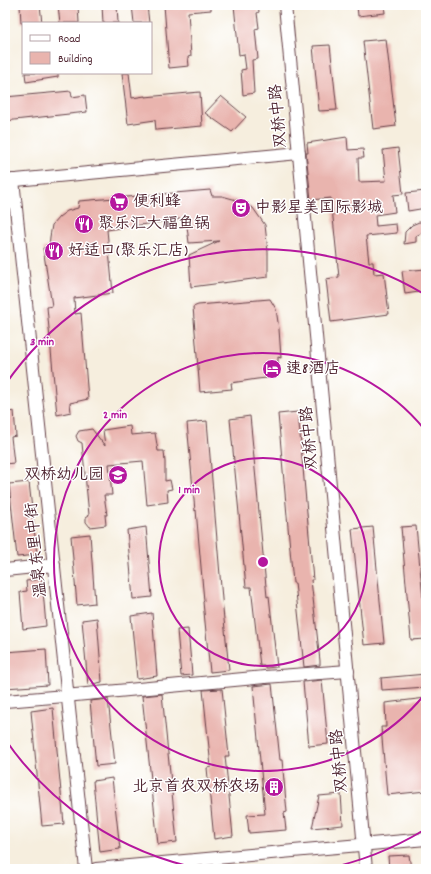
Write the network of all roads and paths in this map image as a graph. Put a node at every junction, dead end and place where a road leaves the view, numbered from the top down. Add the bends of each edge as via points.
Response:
1 (284, 5) edge
2 (299, 153) junction
3 (9, 181) edge
4 (54, 565) junction
5 (5, 570) edge
6 (348, 671) junction
7 (68, 696) junction
8 (5, 701) edge
9 (426, 839) edge
10 (364, 845) junction
11 (86, 869) edge
12 (96, 869) edge
13 (366, 869) edge

1 - 2 street, 双桥中路
2 - 3 street
2 - 6 street, 双桥中路
3 - 4 street, 温泉东里中街
4 - 5 street
4 - 7 street, 温泉东里中街
6 - 7 street
6 - 10 street, 双桥中路
7 - 8 street
7 - 11 street, 温泉东里中街
9 - 10 street
10 - 12 street
10 - 13 street, 双桥中路

